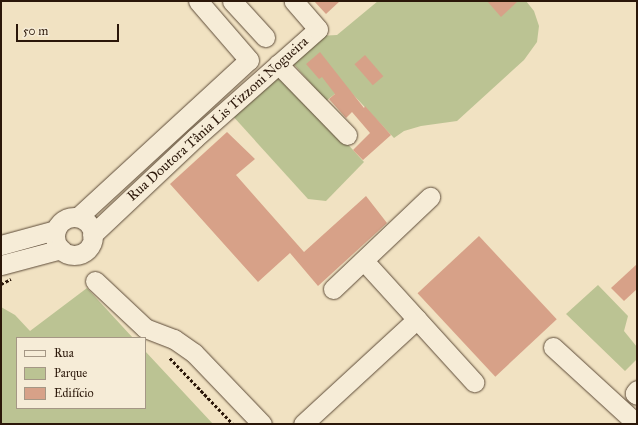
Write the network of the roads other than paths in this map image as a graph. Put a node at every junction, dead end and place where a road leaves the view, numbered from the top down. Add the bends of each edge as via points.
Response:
1 (198, 1) edge
2 (232, 1) edge
3 (294, 1) edge
4 (265, 37) dead end
5 (278, 64) junction
6 (347, 135) dead end
7 (430, 197) dead end
8 (78, 217) junction
9 (56, 230) junction
10 (92, 235) junction
11 (1, 245) edge
12 (61, 249) junction
13 (364, 261) junction
14 (1, 265) edge
15 (95, 281) dead end
16 (333, 289) dead end
17 (417, 319) junction
18 (553, 347) dead end
19 (474, 382) dead end
20 (637, 390) edge
21 (637, 395) edge
22 (262, 424) edge
23 (304, 424) edge
24 (637, 424) edge

1 - 8 street, Rua Doutora Tânia Lis Tizzoni Nogueira via 249,60
2 - 4 street
3 - 5 street, Rua Doutora Tânia Lis Tizzoni Nogueira via 318,29
5 - 6 street
5 - 10 street, Rua Doutora Tânia Lis Tizzoni Nogueira
7 - 13 street
8 - 9 street, Rua Doutora Tânia Lis Tizzoni Nogueira via 67,218
8 - 10 street via 88,224
9 - 11 street, Rua Doutora Tânia Lis Tizzoni Nogueira
9 - 12 street via 55,240
10 - 12 street, Rua Doutora Tânia Lis Tizzoni Nogueira via 90,245 82,252 71,254
12 - 14 street, Rua Doutora Tânia Lis Tizzoni Nogueira
13 - 16 street
13 - 17 street
15 - 22 street via 145,328 174,339 194,353
17 - 19 street
17 - 23 street
18 - 24 street
20 - 21 street

